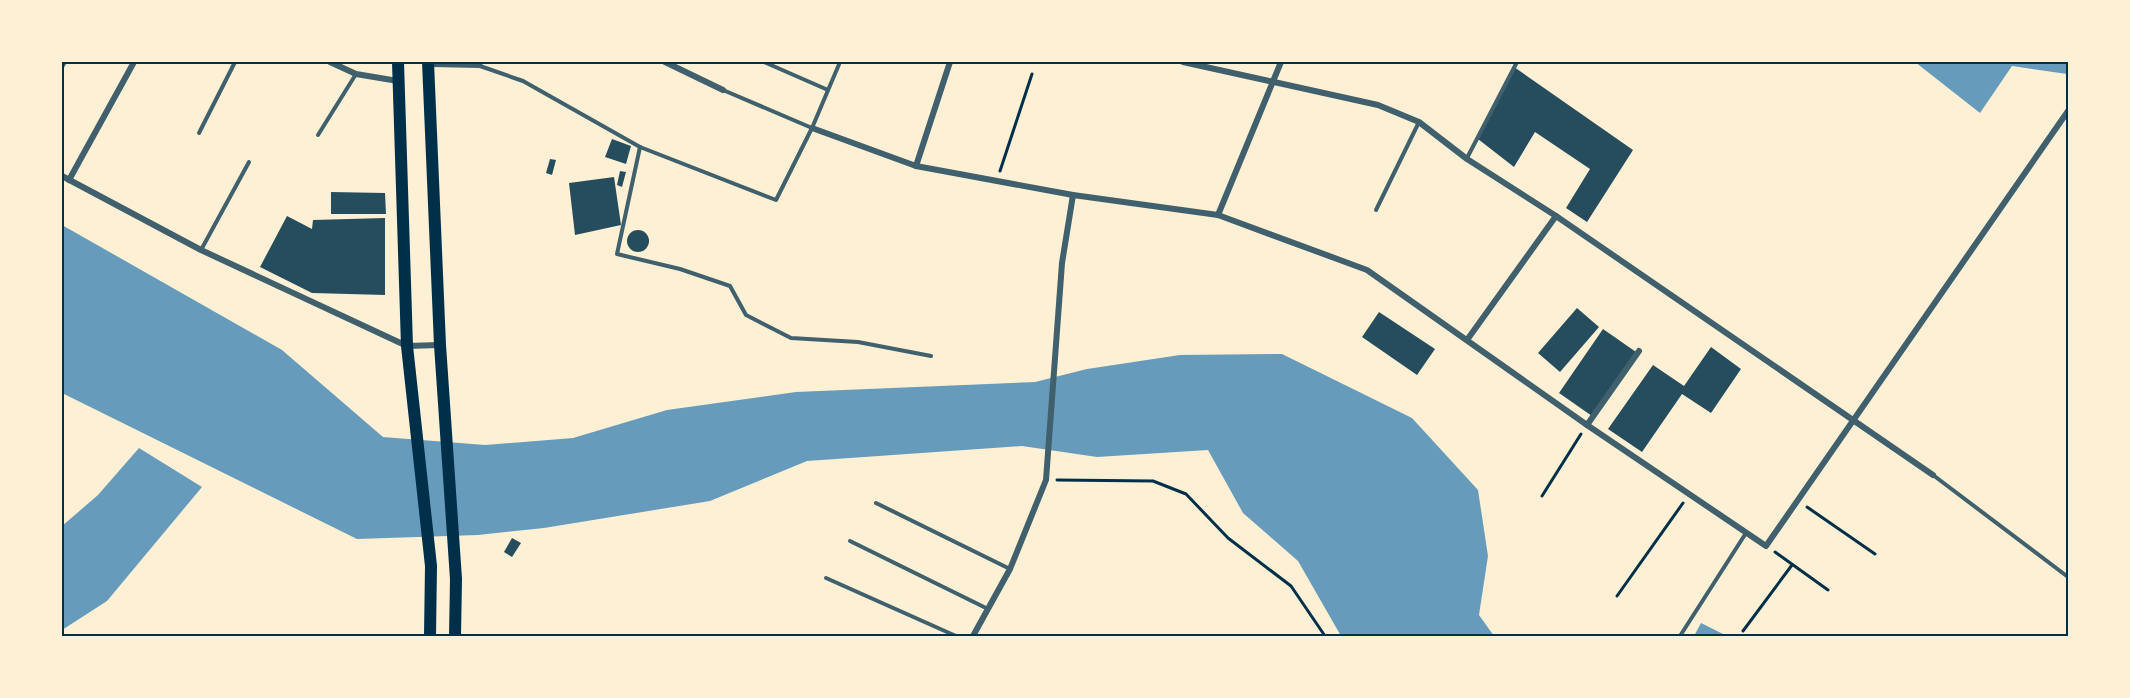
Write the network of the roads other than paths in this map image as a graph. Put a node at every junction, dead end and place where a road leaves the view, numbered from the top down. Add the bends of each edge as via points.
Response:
1 (65, 62) edge
2 (134, 62) edge
3 (235, 62) edge
4 (330, 62) edge
5 (398, 62) edge
6 (665, 62) edge
7 (764, 62) edge
8 (840, 62) edge
9 (950, 62) edge
10 (1183, 62) edge
11 (1281, 62) edge
12 (1517, 62) edge
13 (428, 63) edge
14 (480, 64) edge
15 (62, 67) edge
16 (356, 74) junction
17 (1273, 80) junction
18 (399, 81) junction
19 (723, 90) joint
20 (828, 90) junction
21 (2068, 111) edge
22 (1419, 122) junction
23 (812, 128) junction
24 (199, 133) dead end
25 (318, 135) dead end
26 (640, 147) junction
27 (1467, 159) junction
28 (249, 162) dead end
29 (916, 166) junction
30 (62, 176) edge
31 (69, 180) junction
32 (1072, 195) junction
33 (1376, 210) dead end
34 (1218, 215) junction
35 (1556, 216) junction
36 (201, 250) junction
37 (1467, 340) junction
38 (440, 345) junction
39 (407, 346) junction
40 (1639, 351) dead end
41 (931, 356) dead end
42 (1852, 421) junction
43 (1587, 425) junction
44 (1933, 475) joint
45 (876, 502) dead end
46 (1746, 533) junction
47 (850, 541) dead end
48 (1010, 569) junction
49 (2068, 577) edge
50 (826, 578) dead end
51 (988, 609) junction
52 (430, 636) edge
53 (455, 636) edge
54 (956, 636) edge
55 (973, 636) edge
56 (1680, 636) edge

1 - 15 lane
2 - 31 street
3 - 24 lane
4 - 16 street
5 - 18 main road
6 - 19 street
7 - 20 lane
8 - 20 lane
9 - 29 street
10 - 17 street
11 - 17 street
12 - 27 lane
13 - 14 lane
13 - 38 main road
14 - 26 lane via 523,81
16 - 18 street
16 - 25 lane
17 - 22 street via 1378,105
17 - 34 street
18 - 39 main road
19 - 23 lane
20 - 23 lane
21 - 42 street
22 - 27 street
22 - 33 lane
23 - 26 lane via 776,200
23 - 29 street
26 - 41 lane via 617,254 730,286 746,315 790,338 858,342
27 - 35 street
28 - 36 lane
29 - 32 street
30 - 31 street
31 - 36 street
32 - 34 street
32 - 48 street via 1062,263 1046,480
34 - 37 street via 1367,270
35 - 37 street
35 - 42 street
36 - 39 street
37 - 43 street
38 - 39 street
38 - 53 main road via 456,579
39 - 52 main road via 431,566
40 - 43 street
42 - 44 street
42 - 46 street via 1766,546
43 - 46 street
44 - 49 lane
45 - 48 lane
46 - 56 lane
47 - 51 lane
48 - 51 street
50 - 54 lane
51 - 55 street

